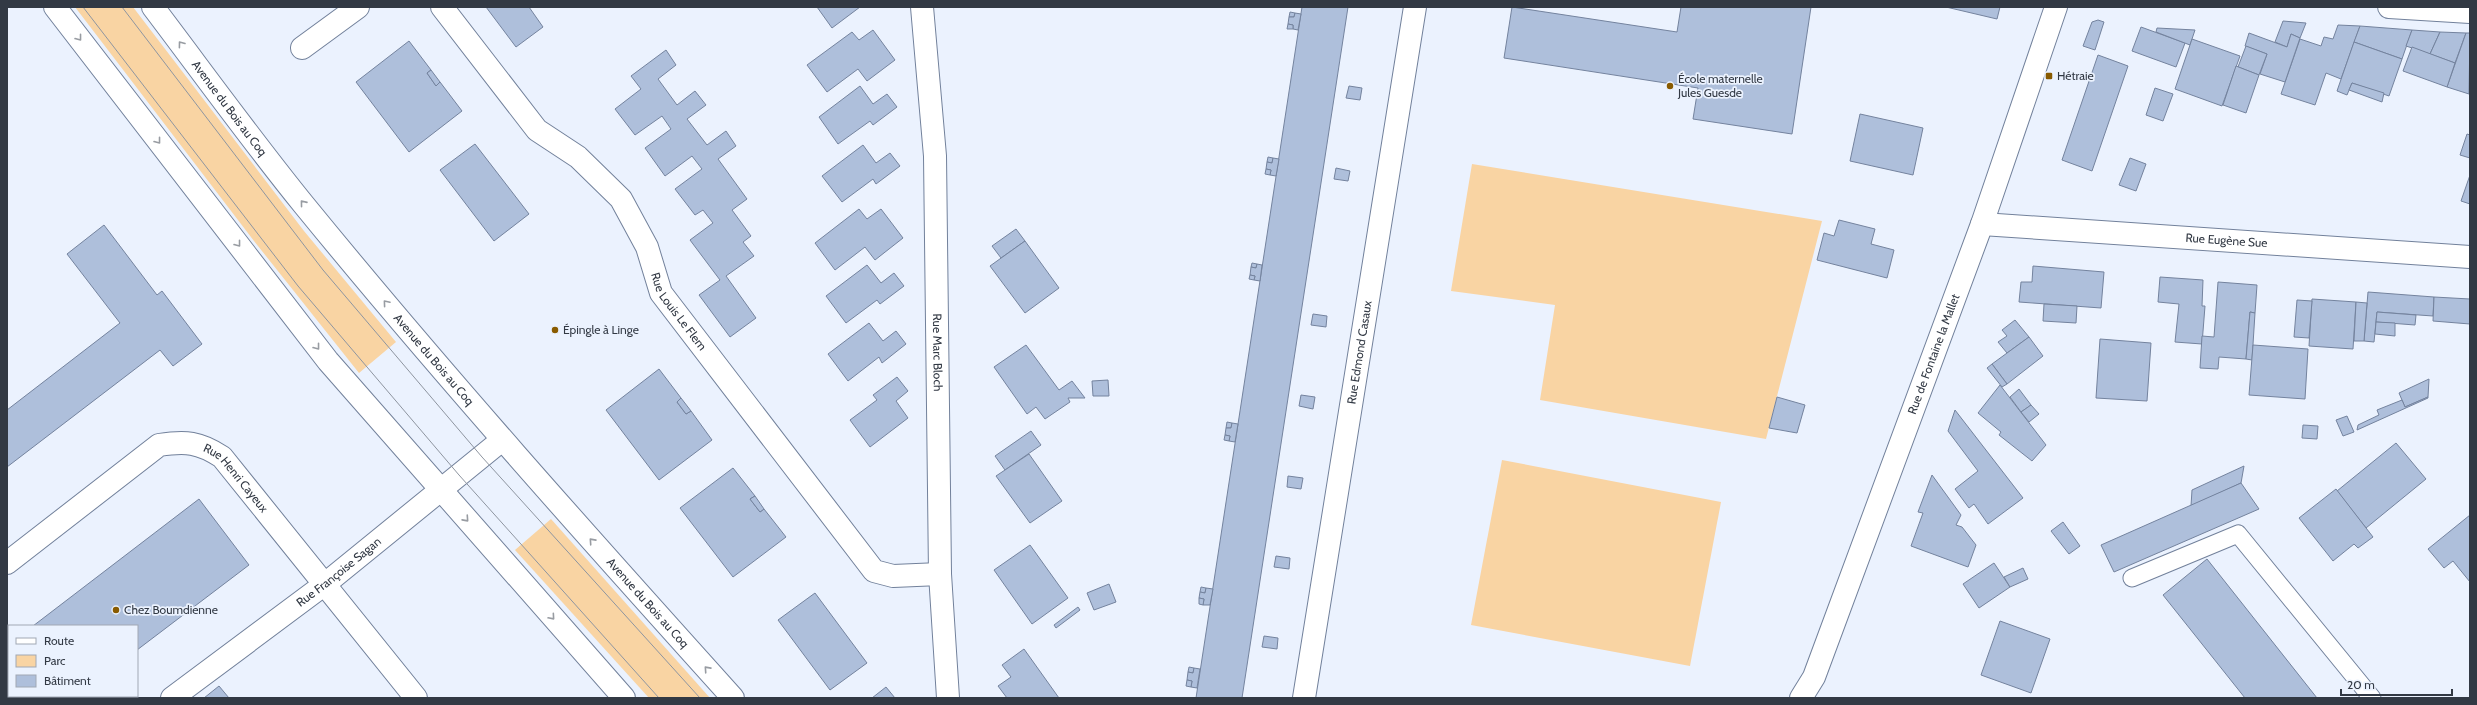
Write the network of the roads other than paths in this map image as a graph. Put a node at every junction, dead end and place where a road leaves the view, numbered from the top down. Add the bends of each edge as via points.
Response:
1 (55, 7) edge
2 (153, 7) edge
3 (358, 7) edge
4 (442, 7) edge
5 (922, 7) edge
6 (1415, 7) edge
7 (2056, 7) edge
8 (2389, 7) edge
9 (2470, 12) edge
10 (302, 48) dead end
11 (1982, 224) junction
12 (2470, 257) edge
13 (502, 440) junction
14 (440, 490) junction
15 (7, 563) edge
16 (940, 574) junction
17 (2132, 578) dead end
18 (324, 584) junction
19 (172, 698) edge
20 (416, 698) edge
21 (624, 698) edge
22 (733, 698) edge
23 (948, 698) edge
24 (1304, 698) edge
25 (1801, 698) edge
26 (2372, 698) edge

1 -> 14 street via 328,361
13 -> 2 street, Avenue du Bois au Coq via 303,204
3 - 10 street
4 - 16 street, Rue Louis Le Flem via 537,130 578,157 621,199 647,247 661,293 874,571 893,576
5 - 16 street, Rue Marc Bloch via 935,156
6 - 24 street, Rue Edmond Casaux
7 - 11 street, Rue de Fontaine la Mallet
8 - 9 street
11 - 12 street, Rue Eugène Sue
11 - 25 street, Rue de Fontaine la Mallet via 1814,677
13 - 14 street, Rue Françoise Sagan
22 -> 13 street, Avenue du Bois au Coq
14 - 18 street, Rue Françoise Sagan
14 -> 21 street
15 - 18 street, Rue Henri Cayeux via 159,445 180,442 205,445 222,456
16 - 23 street, Rue Marc Bloch
17 - 26 lane via 2238,534
18 - 19 street, Rue Françoise Sagan
18 - 20 street, Rue Henri Cayeux

